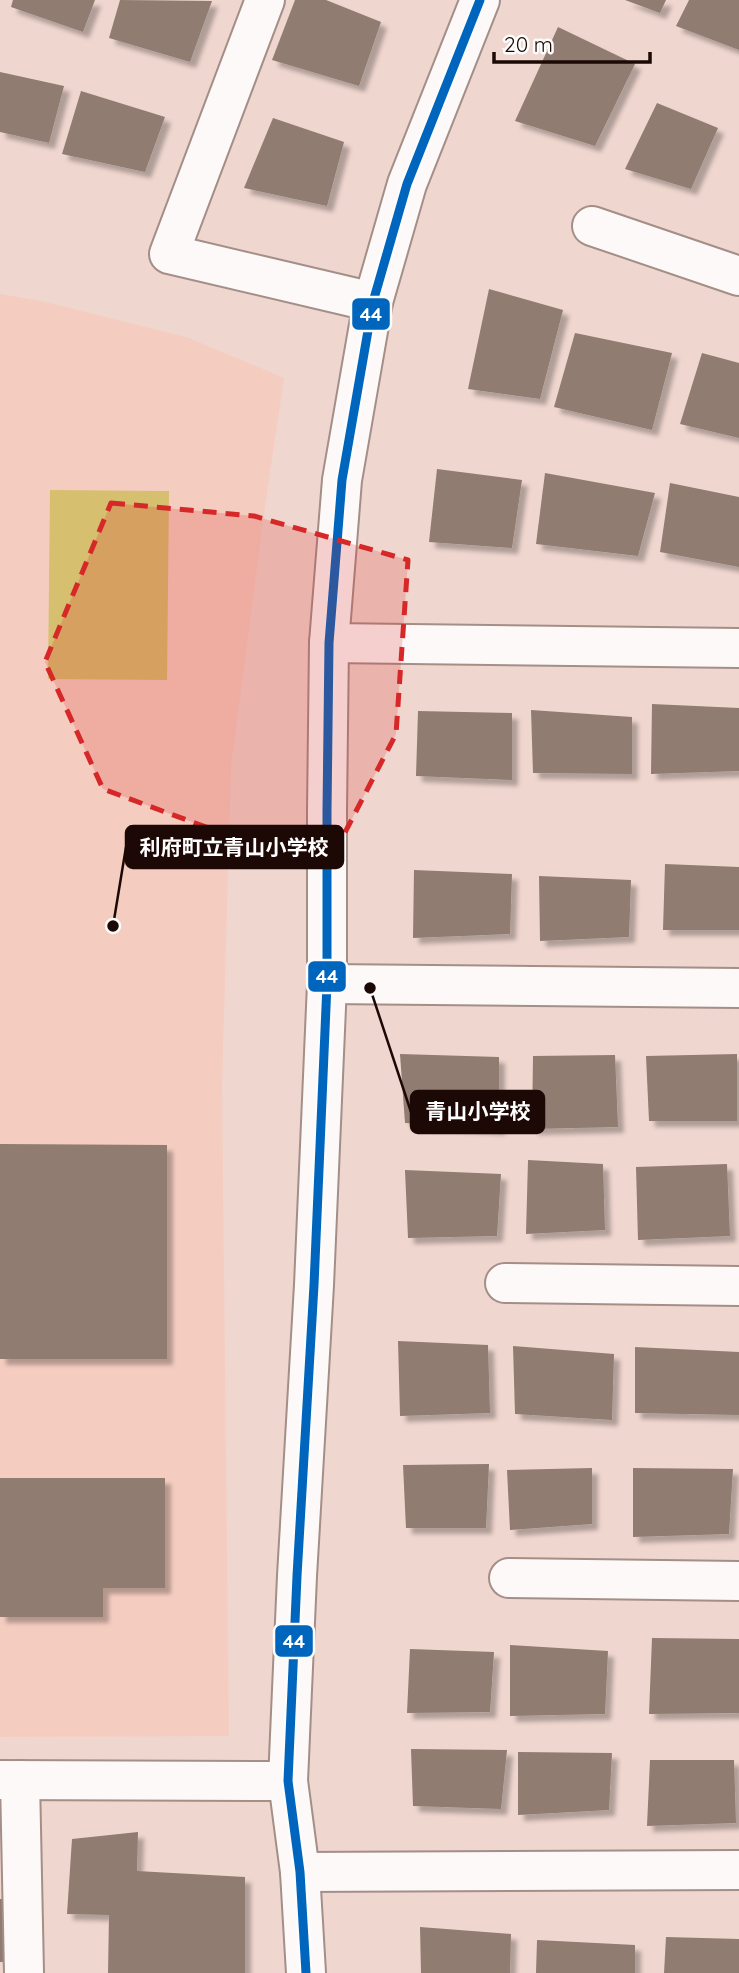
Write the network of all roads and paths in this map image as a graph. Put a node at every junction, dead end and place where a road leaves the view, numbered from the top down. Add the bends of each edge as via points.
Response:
1 (265, 0) edge
2 (480, 0) edge
3 (593, 226) dead end
4 (739, 276) edge
5 (373, 302) junction
6 (329, 643) junction
7 (739, 648) edge
8 (327, 984) junction
9 (739, 988) edge
10 (505, 1283) dead end
11 (739, 1286) edge
12 (509, 1578) dead end
13 (739, 1581) edge
14 (10, 1780) edge
15 (288, 1781) junction
16 (739, 1870) edge
17 (300, 1872) junction
18 (24, 1973) edge
19 (306, 1973) edge

1 - 5 street via 169,254
2 - 5 street via 407,184
3 - 4 street
5 - 6 street via 342,480
6 - 7 street
6 - 8 street
8 - 9 street
8 - 15 street
10 - 11 street
12 - 13 street
14 - 15 street
14 - 18 street
15 - 17 street
16 - 17 street
17 - 19 street

